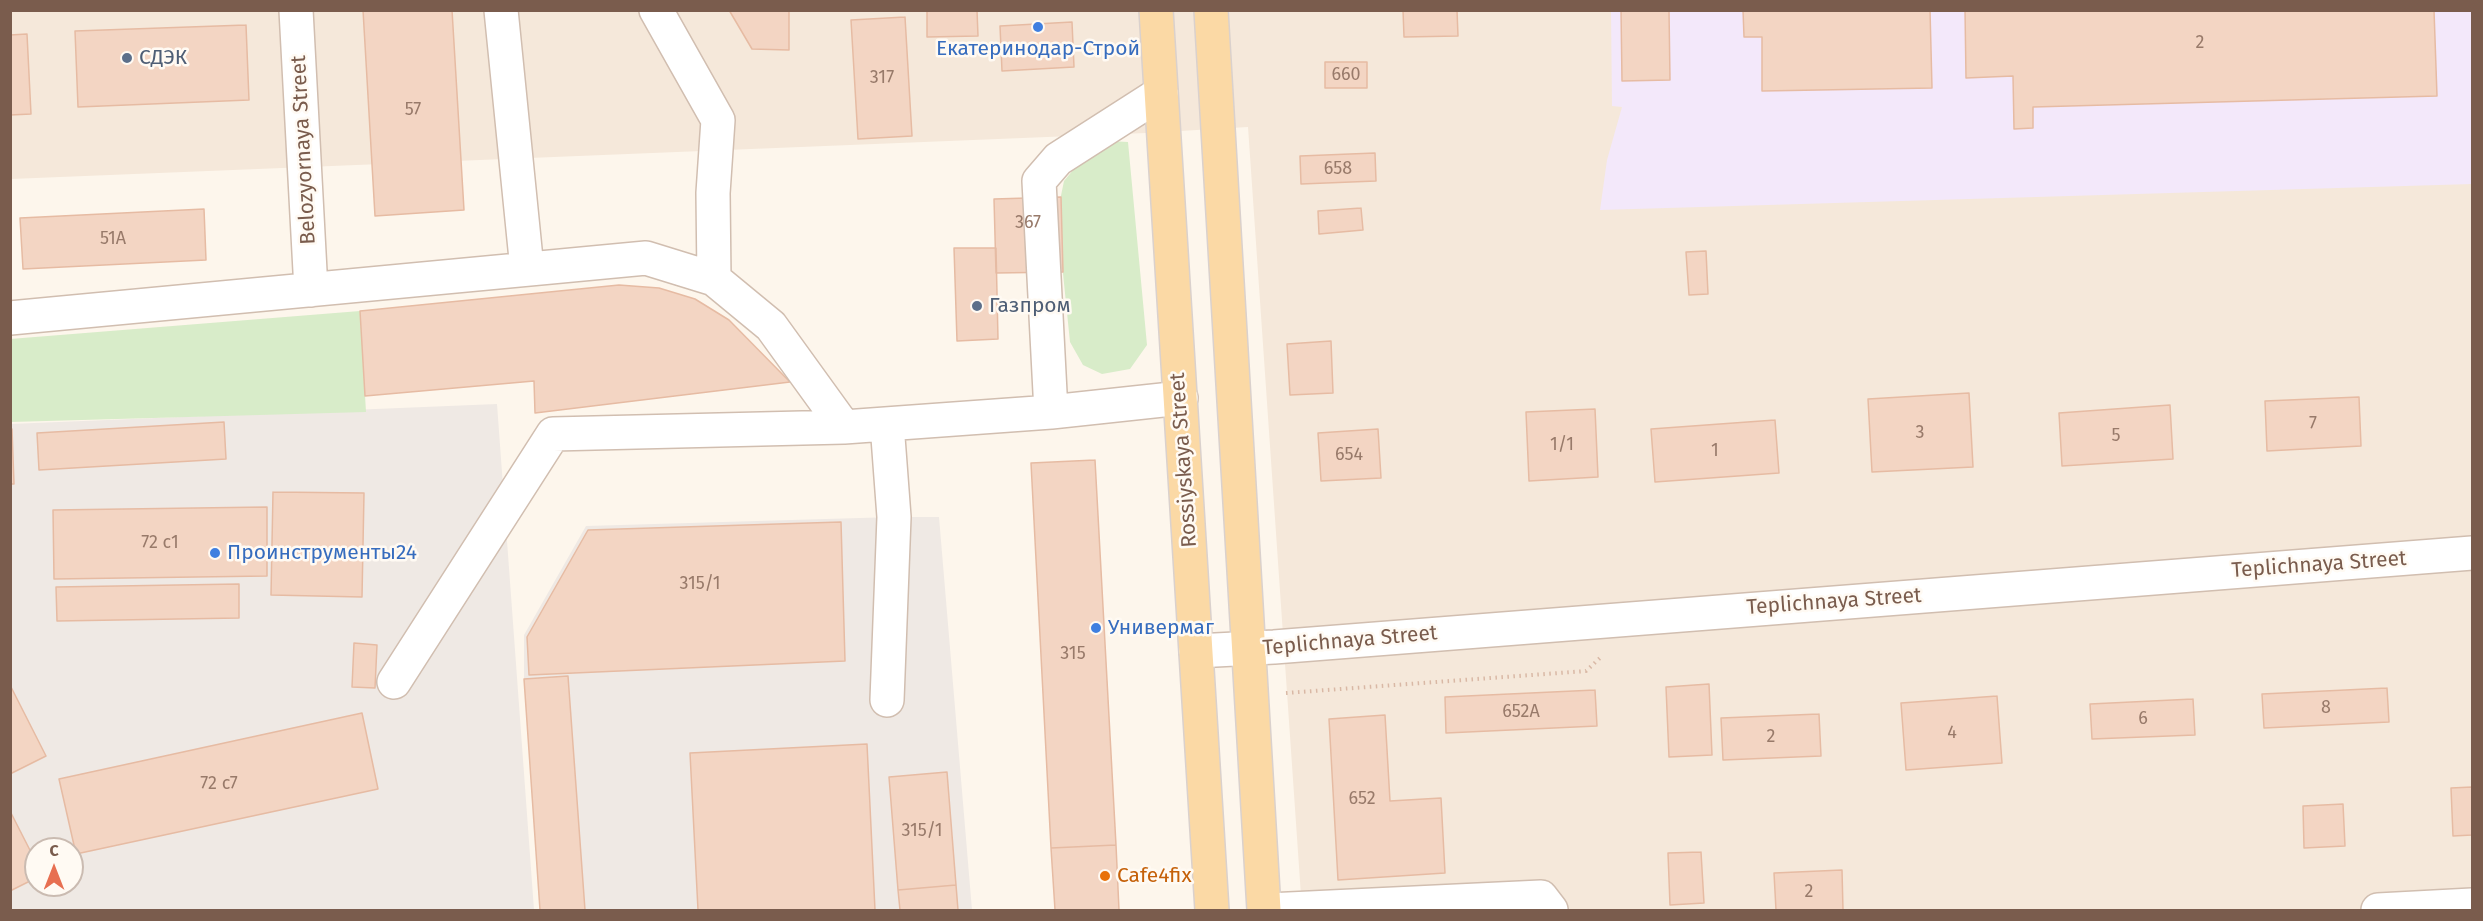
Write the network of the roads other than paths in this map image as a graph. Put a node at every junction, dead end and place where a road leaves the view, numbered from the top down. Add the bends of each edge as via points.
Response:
1 (296, 10) edge
2 (501, 10) edge
3 (656, 10) edge
4 (1156, 10) edge
5 (1211, 10) edge
6 (1161, 93) junction
7 (527, 269) junction
8 (714, 279) junction
9 (311, 290) junction
10 (10, 318) edge
11 (1181, 398) junction
12 (1051, 411) junction
13 (887, 423) junction
14 (844, 426) junction
15 (2472, 553) edge
16 (1249, 649) junction
17 (1196, 651) junction
18 (394, 682) dead end
19 (887, 700) dead end
20 (2472, 905) edge
21 (1212, 910) edge
22 (1266, 910) edge
23 (1551, 910) edge
24 (2378, 910) edge

1 - 9 street, Belozyornaya Street
2 - 7 street
3 - 8 street via 718,120 713,194
4 - 6 main road, Rossiyskaya Street
5 - 16 main road
6 - 11 main road, Rossiyskaya Street
6 - 12 street via 1058,159 1040,182
7 - 8 street via 646,258
7 - 9 street
8 - 14 street via 771,326
9 - 10 street
11 - 12 street
11 - 17 main road, Rossiyskaya Street
12 - 13 street
13 - 14 street
13 - 19 street via 894,517
14 - 18 street via 553,434
15 - 16 street, Teplichnaya Street
16 - 17 street, Teplichnaya Street
16 - 22 main road
17 - 21 main road, Rossiyskaya Street
20 - 24 street
22 - 23 street via 1541,897

